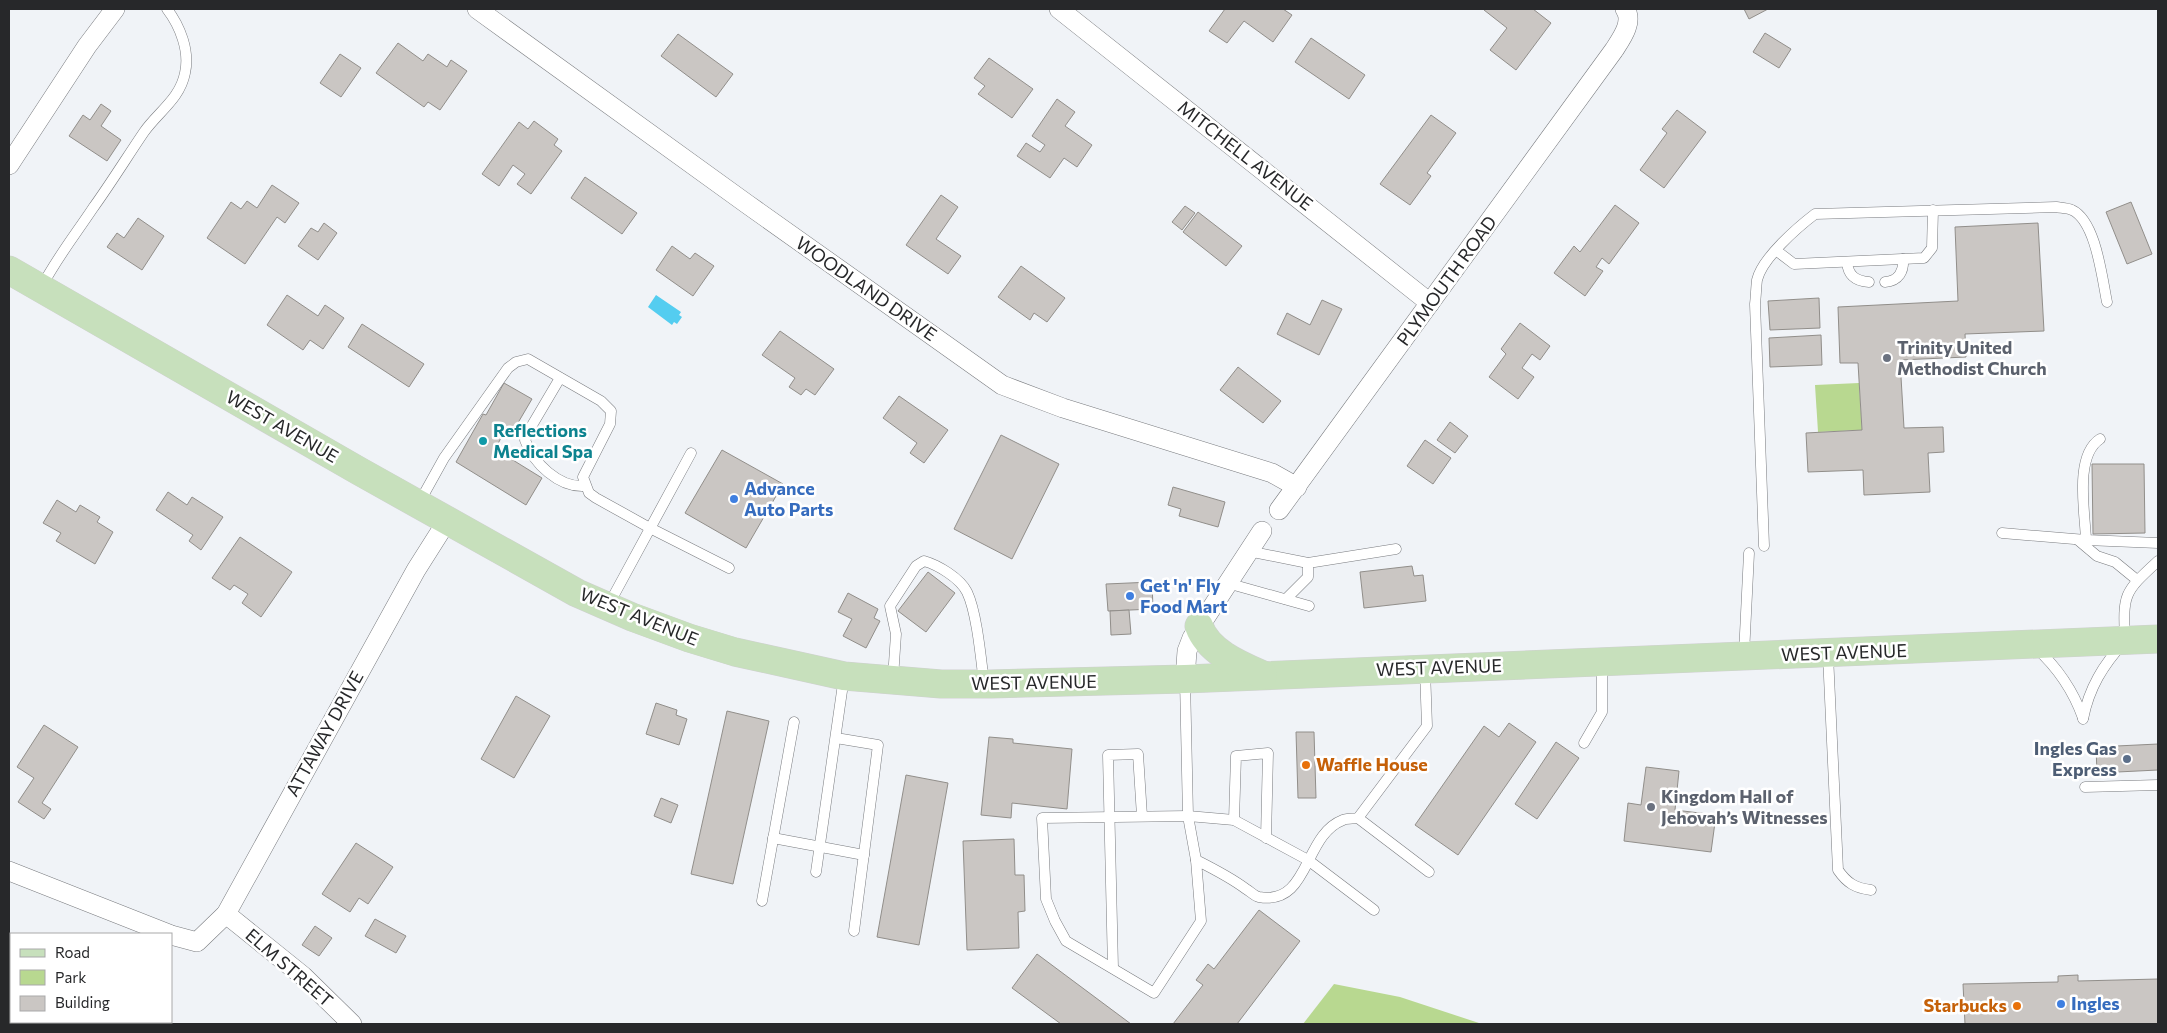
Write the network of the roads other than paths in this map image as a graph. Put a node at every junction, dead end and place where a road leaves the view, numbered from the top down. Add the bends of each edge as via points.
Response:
1 (115, 9) edge
2 (167, 9) edge
3 (477, 9) edge
4 (1059, 9) edge
5 (1625, 9) edge
6 (9, 165) edge
7 (1933, 210) junction
8 (1777, 251) junction
9 (1904, 259) junction
10 (1847, 262) junction
11 (9, 270) edge
12 (1869, 282) dead end
13 (1885, 282) dead end
14 (41, 288) junction
15 (2107, 302) dead end
16 (1430, 304) junction
17 (560, 378) junction
18 (2100, 438) dead end
19 (691, 453) dead end
20 (585, 486) junction
21 (1298, 487) junction
22 (418, 504) junction
23 (1279, 510) dead end
24 (447, 521) junction
25 (650, 528) junction
26 (1262, 531) dead end
27 (2002, 533) dead end
28 (2082, 540) junction
29 (2158, 543) edge
30 (1764, 546) dead end
31 (1396, 549) dead end
32 (1248, 552) junction
33 (1749, 553) dead end
34 (2158, 561) edge
35 (1308, 563) junction
36 (730, 568) dead end
37 (2137, 580) junction
38 (1227, 583) junction
39 (1286, 600) junction
40 (607, 606) junction
41 (1309, 606) dead end
42 (1199, 626) junction
43 (2158, 639) edge
44 (2125, 641) junction
45 (2032, 645) junction
46 (1828, 654) junction
47 (1744, 657) junction
48 (1602, 662) junction
49 (1425, 669) junction
50 (844, 676) junction
51 (1265, 676) junction
52 (1185, 679) junction
53 (893, 680) junction
54 (984, 684) junction
55 (794, 722) dead end
56 (836, 738) junction
57 (1584, 743) dead end
58 (2158, 785) edge
59 (2085, 787) dead end
60 (1142, 816) junction
61 (1188, 816) junction
62 (1111, 817) junction
63 (1358, 818) junction
64 (1234, 820) junction
65 (773, 838) junction
66 (1266, 838) junction
67 (820, 846) junction
68 (864, 855) junction
69 (1196, 860) junction
70 (1308, 860) junction
71 (9, 871) edge
72 (816, 872) dead end
73 (1429, 872) dead end
74 (1870, 890) dead end
75 (762, 901) dead end
76 (1374, 910) dead end
77 (226, 914) junction
78 (854, 931) dead end
79 (165, 933) edge
80 (172, 936) edge
81 (1113, 968) junction
82 (352, 1024) edge

1 - 6 street
2 - 14 lane via 180,28 184,41 186,71 183,82 71,238
3 - 21 street, WOODLAND DRIVE via 1002,385 1063,408 1272,473
4 - 16 street, MITCHELL AVENUE
5 - 16 street, PLYMOUTH ROAD via 1628,12 1626,31 1614,50
7 - 8 lane via 1815,214 1799,226
7 - 9 lane via 1932,248 1924,258
7 - 15 lane via 2056,207 2072,210 2083,219 2095,244
8 - 10 lane via 1794,264
8 - 30 lane via 1757,279 1755,304
9 - 10 lane
9 - 13 lane via 1904,270 1890,282
10 - 12 lane via 1852,276
11 - 14 main road, WEST AVENUE
14 - 22 main road, WEST AVENUE
16 - 21 street, PLYMOUTH ROAD
17 - 20 lane via 601,400 611,411 610,424 583,477
17 - 20 lane via 525,440 534,458 560,481
17 - 22 lane via 528,359 508,368 436,470
18 - 28 lane via 2090,447 2085,461
19 - 25 lane
20 - 25 lane via 596,498
21 - 23 street, PLYMOUTH ROAD
22 - 24 main road, WEST AVENUE
24 - 40 main road, WEST AVENUE via 577,593
24 - 77 street, ATTAWAY DRIVE via 416,570
25 - 36 lane
25 - 40 lane
26 - 32 street
27 - 28 lane
28 - 29 lane
28 - 37 lane via 2097,556 2115,562
31 - 35 lane
32 - 35 lane
32 - 38 street
33 - 47 lane
34 - 37 lane
35 - 39 lane via 1308,577
37 - 44 lane via 2124,602
38 - 39 lane
38 - 42 street
39 - 41 lane
40 - 50 main road, WEST AVENUE via 735,652
42 - 51 main road via 1207,641 1217,649
42 - 52 street via 1187,651
43 - 44 main road, WEST AVENUE
44 - 45 main road, WEST AVENUE
44 - 45 lane via 2106,663 2092,687 2083,719 2062,676
45 - 46 main road, WEST AVENUE
46 - 47 main road, WEST AVENUE
46 - 74 lane via 1838,870 1853,885
47 - 48 main road, WEST AVENUE
48 - 49 main road, WEST AVENUE
48 - 57 lane via 1602,712
49 - 51 main road, WEST AVENUE
49 - 63 lane via 1427,726
50 - 53 main road, WEST AVENUE
50 - 56 lane
51 - 52 main road, WEST AVENUE
52 - 54 main road, WEST AVENUE
52 - 61 lane
53 - 54 main road, WEST AVENUE
53 - 54 lane via 896,634 890,606 916,566 924,561 934,564 967,591 979,642
55 - 65 lane
56 - 67 lane
56 - 68 lane via 878,745
58 - 59 lane
60 - 61 lane
60 - 62 lane
60 - 62 lane via 1138,754 1108,755
61 - 64 lane
61 - 69 lane
62 - 81 lane
62 - 81 lane via 1042,818 1046,899 1055,921 1066,941
63 - 70 lane via 1343,819 1324,833
63 - 73 lane
64 - 66 lane
64 - 66 lane via 1236,756 1268,753
65 - 67 lane
65 - 75 lane
66 - 70 lane
67 - 68 lane
67 - 72 lane
68 - 78 lane
69 - 70 lane via 1229,876 1256,897 1278,897 1292,889
69 - 81 lane via 1201,921 1154,992
70 - 76 lane
71 - 79 street
77 - 80 street, ATTAWAY DRIVE via 197,942
77 - 82 street, ELM STREET via 303,976

